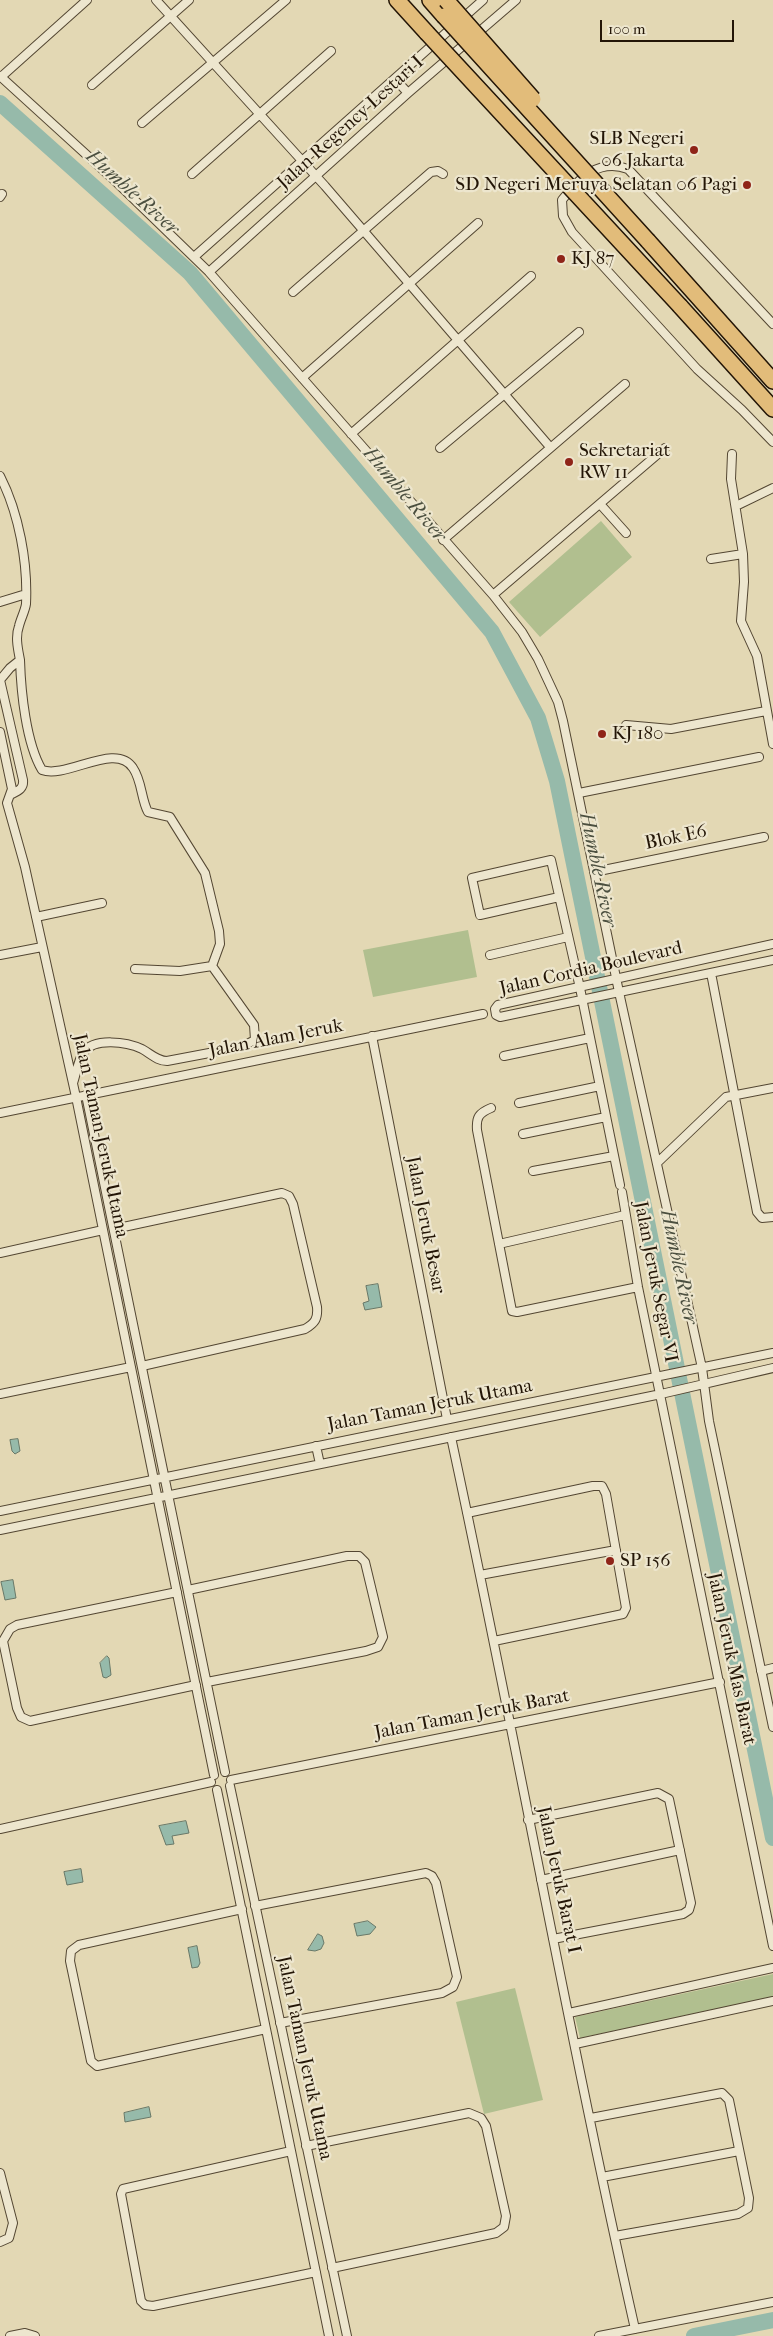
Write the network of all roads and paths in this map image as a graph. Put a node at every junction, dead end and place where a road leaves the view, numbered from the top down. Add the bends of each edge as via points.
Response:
1 (87, 0) edge
2 (156, 0) edge
3 (189, 0) edge
4 (286, 0) edge
5 (397, 0) edge
6 (430, 0) edge
7 (446, 0) edge
8 (484, 0) edge
9 (516, 0) edge
10 (171, 16) junction
11 (331, 51) dead end
12 (212, 62) junction
13 (0, 77) edge
14 (396, 80) junction
15 (92, 85) dead end
16 (407, 92) junction
17 (259, 114) junction
18 (142, 123) dead end
19 (570, 154) junction
20 (303, 163) junction
21 (192, 174) dead end
22 (443, 174) dead end
23 (314, 175) junction
24 (478, 223) dead end
25 (362, 232) junction
26 (194, 257) junction
27 (209, 272) junction
28 (531, 276) dead end
29 (408, 284) junction
30 (293, 292) dead end
31 (773, 324) edge
32 (579, 332) dead end
33 (458, 340) junction
34 (302, 378) junction
35 (773, 381) edge
36 (625, 384) dead end
37 (506, 394) junction
38 (773, 409) edge
39 (351, 434) junction
40 (773, 442) edge
41 (550, 447) junction
42 (440, 448) dead end
43 (665, 448) dead end
44 (732, 454) dead end
45 (0, 476) edge
46 (773, 488) edge
47 (600, 504) junction
48 (736, 506) junction
49 (626, 533) dead end
50 (443, 540) junction
51 (743, 554) junction
52 (711, 559) dead end
53 (26, 594) junction
54 (493, 595) junction
55 (0, 602) edge
56 (20, 660) junction
57 (0, 680) edge
58 (766, 711) junction
59 (626, 725) dead end
60 (0, 732) edge
61 (773, 744) edge
62 (759, 757) dead end
63 (579, 793) junction
64 (6, 800) edge
65 (764, 837) dead end
66 (594, 872) junction
67 (559, 897) junction
68 (102, 903) dead end
69 (36, 917) junction
70 (568, 937) junction
71 (773, 944) edge
72 (42, 947) junction
73 (0, 955) edge
74 (490, 955) dead end
75 (773, 960) edge
76 (212, 966) junction
77 (134, 969) dead end
78 (711, 973) junction
79 (613, 980) junction
80 (582, 987) junction
81 (619, 992) junction
82 (585, 999) junction
83 (483, 1014) dead end
84 (372, 1036) junction
85 (590, 1038) junction
86 (504, 1056) dead end
87 (73, 1084) junction
88 (600, 1086) junction
89 (773, 1088) edge
90 (736, 1094) junction
91 (86, 1095) junction
92 (76, 1097) junction
93 (519, 1103) dead end
94 (490, 1108) dead end
95 (0, 1113) edge
96 (606, 1117) junction
97 (523, 1134) dead end
98 (614, 1156) junction
99 (658, 1163) junction
100 (533, 1171) dead end
101 (625, 1215) junction
102 (773, 1217) edge
103 (114, 1229) junction
104 (103, 1230) junction
105 (499, 1244) junction
106 (0, 1253) edge
107 (638, 1287) junction
108 (773, 1353) edge
109 (142, 1366) junction
110 (131, 1368) junction
111 (702, 1368) junction
112 (773, 1368) edge
113 (660, 1377) junction
114 (705, 1384) junction
115 (0, 1394) edge
116 (664, 1394) junction
117 (447, 1419) junction
118 (451, 1437) junction
119 (316, 1446) junction
120 (320, 1464) junction
121 (164, 1476) junction
122 (154, 1478) junction
123 (169, 1495) junction
124 (158, 1498) junction
125 (0, 1511) edge
126 (467, 1513) junction
127 (0, 1530) edge
128 (616, 1550) junction
129 (480, 1575) junction
130 (188, 1590) junction
131 (177, 1592) junction
132 (494, 1641) junction
133 (773, 1668) edge
134 (762, 1671) junction
135 (207, 1682) junction
136 (720, 1682) junction
137 (196, 1685) junction
138 (511, 1724) junction
139 (773, 1727) edge
140 (225, 1772) junction
141 (213, 1779) junction
142 (231, 1783) junction
143 (217, 1790) junction
144 (528, 1820) junction
145 (0, 1828) edge
146 (680, 1850) junction
147 (541, 1880) junction
148 (255, 1906) junction
149 (242, 1909) junction
150 (553, 1939) junction
151 (773, 1946) edge
152 (773, 1968) edge
153 (773, 2001) edge
154 (569, 2013) junction
155 (280, 2024) junction
156 (266, 2029) junction
157 (574, 2044) junction
158 (590, 2118) junction
159 (306, 2146) junction
160 (739, 2151) junction
161 (291, 2152) junction
162 (0, 2173) edge
163 (602, 2177) junction
164 (615, 2236) junction
165 (0, 2242) edge
166 (332, 2268) junction
167 (316, 2272) junction
168 (773, 2302) edge
169 (635, 2328) junction
170 (10, 2336) edge
171 (35, 2336) edge
172 (329, 2336) edge
173 (347, 2336) edge
174 (599, 2336) edge

1 - 13 street
2 - 10 street
3 - 10 street
4 - 12 street
5 - 38 highway, bridge
6 - 19 highway, bridge
7 - 19 highway, bridge via 530,95 558,130
8 - 14 street
9 - 16 street, Jalan Regency Lestari I
10 - 12 street
10 - 15 street
11 - 17 street
12 - 17 street
12 - 18 street
13 - 26 street
14 - 16 street
14 - 20 street
16 - 23 street, Jalan Regency Lestari I
17 - 20 street
17 - 21 street
19 - 35 highway, bridge
20 - 23 street
20 - 26 street
22 - 25 street via 438,170 431,172
23 - 25 street
23 - 27 street, Jalan Regency Lestari I
24 - 29 street
25 - 29 street
25 - 30 street
26 - 27 street
27 - 34 street
28 - 33 street
29 - 33 street
29 - 34 street
31 - 40 street via 628,169 605,165 578,180 562,200 564,216 572,232 697,369
32 - 37 street
33 - 37 street
33 - 39 street
34 - 39 street
36 - 41 street
37 - 41 street
37 - 42 street
39 - 50 street
41 - 50 street
43 - 47 street
44 - 48 street via 731,479
45 - 53 street via 17,524
46 - 48 street
47 - 49 street
47 - 54 street
48 - 51 street
50 - 54 street
51 - 52 street
51 - 58 street via 741,621 757,656
53 - 55 street
53 - 56 street via 26,606 17,633
54 - 63 street via 522,632 550,683 563,721
56 - 57 street
56 - 76 street via 25,710 42,770 56,772 116,757 134,769 148,812 170,817 178,827 205,873 220,944
57 - 64 street via 23,780 19,791
58 - 59 street via 671,729
58 - 61 street
60 - 64 street, Jalan Taman Jeruk Utama via 12,788
62 - 63 street
63 - 66 street
64 - 69 street, Jalan Taman Jeruk Utama
65 - 66 street, Blok E6
66 - 79 street
67 - 67 street, Jalan Jeruk Segar VI via 551,860 472,878 480,915
67 - 70 street, Jalan Jeruk Segar VI
68 - 69 street
69 - 72 street, Jalan Taman Jeruk Utama
70 - 74 street
70 - 80 street, Jalan Jeruk Segar VI
71 - 79 street, Jalan Cordia Boulevard
72 - 73 street
72 - 87 street, Jalan Taman Jeruk Utama
75 - 78 street, Jalan Cordia Boulevard
76 - 77 street via 180,971
76 - 87 street via 254,1025 255,1040 251,1044 166,1061 138,1048 103,1043 84,1052
78 - 81 street, Jalan Cordia Boulevard
78 - 90 street
79 - 80 street, Jalan Cordia Boulevard
79 - 81 street
80 - 82 street, Jalan Jeruk Segar VI
80 - 82 street, Jalan Cordia Boulevard via 498,1005 496,1015 500,1017
81 - 82 street, Jalan Cordia Boulevard
81 - 99 street
82 - 85 street, Jalan Jeruk Segar VI
83 - 84 street, Jalan Alam Jeruk
84 - 91 street, Jalan Alam Jeruk
84 - 117 street, Jalan Jeruk Besar
85 - 86 street
85 - 88 street, Jalan Jeruk Segar VI
87 - 92 street, Jalan Taman Jeruk Utama
88 - 93 street
88 - 96 street, Jalan Jeruk Segar VI
89 - 90 street
90 - 99 street via 720,1102
90 - 102 street via 757,1212 762,1218
91 - 92 street, Jalan Alam Jeruk
91 - 103 street, Jalan Taman Jeruk Utama
92 - 95 street, Jalan Alam Jeruk
92 - 104 street, Jalan Taman Jeruk Utama
94 - 105 street via 480,1113 476,1121
96 - 97 street
96 - 98 street, Jalan Jeruk Segar VI
98 - 100 street
98 - 101 street, Jalan Jeruk Segar VI
99 - 111 street
101 - 105 street
101 - 107 street, Jalan Jeruk Segar VI
103 - 109 street, Jalan Taman Jeruk Utama
103 - 109 street via 282,1193 293,1204 317,1307 318,1316 314,1324 305,1329
104 - 106 street
104 - 110 street, Jalan Taman Jeruk Utama
105 - 107 street via 512,1310 518,1312
107 - 113 street, Jalan Jeruk Segar VI
108 - 111 street, Jalan Taman Jeruk Utama
109 - 121 street, Jalan Taman Jeruk Utama
110 - 115 street
110 - 122 street, Jalan Taman Jeruk Utama
111 - 113 street, Jalan Taman Jeruk Utama
111 - 114 street
112 - 114 street, Jalan Taman Jeruk Utama
113 - 116 street, Jalan Jeruk Mas Barat
113 - 117 street, Jalan Taman Jeruk Utama
114 - 116 street, Jalan Taman Jeruk Utama
114 - 134 street via 709,1421
116 - 118 street, Jalan Taman Jeruk Utama
116 - 136 street, Jalan Jeruk Mas Barat
117 - 119 street, Jalan Taman Jeruk Utama
118 - 120 street, Jalan Taman Jeruk Utama
118 - 126 street, Jalan Jeruk Barat I
119 - 120 street
119 - 121 street, Jalan Taman Jeruk Utama
120 - 123 street, Jalan Taman Jeruk Utama
121 - 122 street, Jalan Taman Jeruk Utama
121 - 123 street, Jalan Taman Jeruk Utama
122 - 124 street, Jalan Taman Jeruk Utama
122 - 125 street, Jalan Taman Jeruk Utama
123 - 124 street, Jalan Taman Jeruk Utama
123 - 130 street, Jalan Taman Jeruk Utama
124 - 127 street, Jalan Taman Jeruk Utama
124 - 131 street, Jalan Taman Jeruk Utama
126 - 128 street via 602,1486
126 - 129 street, Jalan Jeruk Barat I
128 - 129 street
128 - 132 street via 626,1608 623,1614
129 - 132 street, Jalan Jeruk Barat I
130 - 135 street, Jalan Taman Jeruk Utama
130 - 135 street via 359,1556 366,1562 383,1637 378,1647 366,1651
131 - 137 street, Jalan Taman Jeruk Utama
131 - 137 street via 17,1625 10,1629 3,1641 19,1712 30,1722
132 - 138 street, Jalan Jeruk Barat I
133 - 134 street
134 - 139 street
135 - 140 street, Jalan Taman Jeruk Utama
136 - 138 street, Jalan Taman Jeruk Barat
136 - 151 street, Jalan Jeruk Mas Barat
137 - 141 street, Jalan Taman Jeruk Utama
138 - 142 street, Jalan Taman Jeruk Barat
138 - 144 street, Jalan Jeruk Barat I
140 - 141 street via 221,1771
140 - 142 street
141 - 143 street
141 - 145 street
142 - 143 street via 224,1790
142 - 148 street, Jalan Taman Jeruk Utama
143 - 149 street, Jalan Taman Jeruk Utama
144 - 146 street via 658,1793 669,1799
144 - 147 street, Jalan Jeruk Barat I
146 - 147 street
146 - 150 street via 692,1903 689,1910
147 - 150 street, Jalan Jeruk Barat I
148 - 155 street, Jalan Taman Jeruk Utama
148 - 155 street via 426,1873 436,1883 457,1977 453,1986 442,1993
149 - 156 street, Jalan Taman Jeruk Utama
149 - 156 street via 79,1944 71,1951 70,1961 91,2061 97,2066
150 - 154 street, Jalan Jeruk Barat I
152 - 154 street
153 - 157 street
154 - 157 street, Jalan Jeruk Barat I
155 - 159 street, Jalan Taman Jeruk Utama
156 - 161 street, Jalan Taman Jeruk Utama
157 - 158 street, Jalan Jeruk Barat I
158 - 160 street via 722,2093 729,2100
158 - 163 street, Jalan Jeruk Barat I
159 - 166 street, Jalan Taman Jeruk Utama
159 - 166 street via 469,2113 481,2118 486,2126 506,2216 504,2227 496,2233
160 - 163 street
160 - 164 street via 749,2198 748,2208 738,2214
161 - 167 street, Jalan Taman Jeruk Utama
161 - 167 street via 123,2189 121,2194 141,2301 145,2306 153,2306
162 - 165 street via 14,2223 9,2238
163 - 164 street, Jalan Jeruk Barat I
164 - 169 street, Jalan Jeruk Barat I
166 - 173 street, Jalan Taman Jeruk Utama
167 - 172 street, Jalan Taman Jeruk Utama
168 - 169 street
169 - 174 street
170 - 171 street via 26,2332

